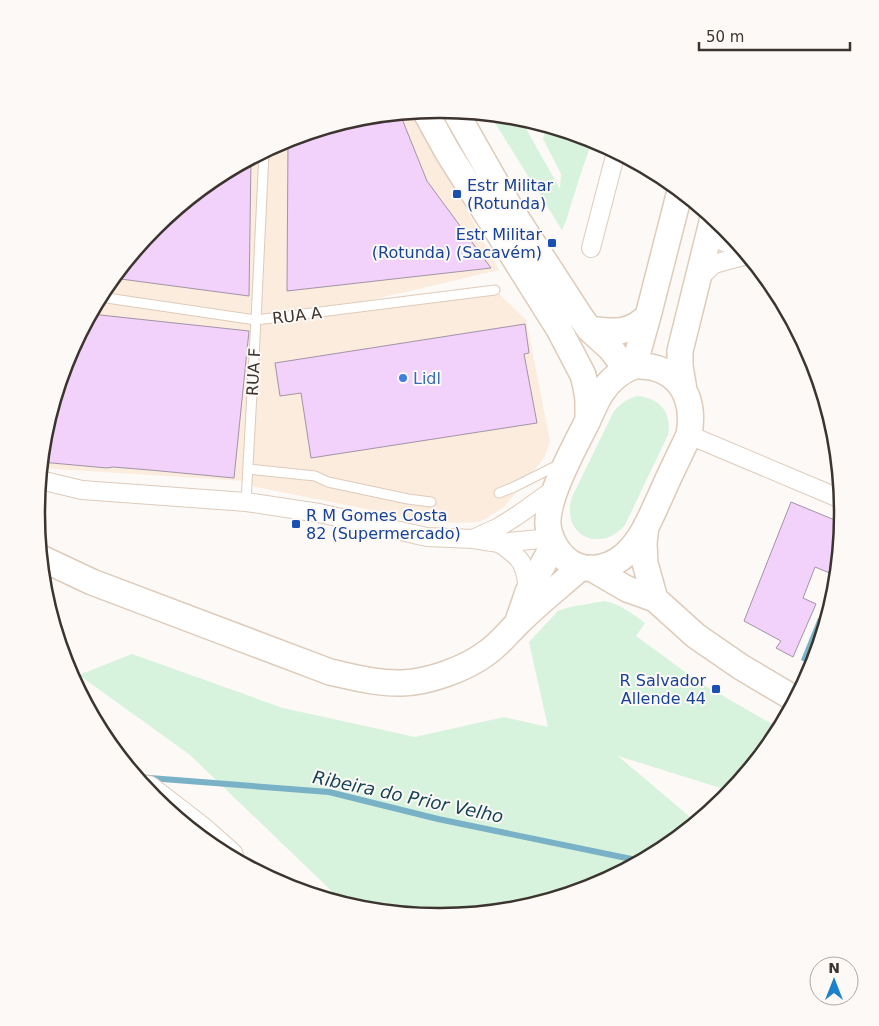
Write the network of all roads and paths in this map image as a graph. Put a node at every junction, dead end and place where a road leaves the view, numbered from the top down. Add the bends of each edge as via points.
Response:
1 (429, 118) edge
2 (459, 119) edge
3 (614, 159) edge
4 (264, 160) edge
5 (678, 199) edge
6 (711, 227) edge
7 (716, 232) edge
8 (725, 242) edge
9 (591, 248) dead end
10 (739, 257) edge
11 (698, 279) junction
12 (495, 290) dead end
13 (108, 298) edge
14 (648, 316) junction
15 (256, 320) junction
16 (589, 329) junction
17 (630, 367) junction
18 (684, 390) junction
19 (588, 420) junction
20 (689, 435) junction
21 (569, 459) junction
22 (248, 468) junction
23 (46, 482) edge
24 (557, 486) junction
25 (500, 493) dead end
26 (833, 495) edge
27 (246, 502) junction
28 (431, 502) dead end
29 (646, 526) junction
30 (473, 539) junction
31 (553, 541) junction
32 (500, 542) junction
33 (48, 561) edge
34 (586, 568) junction
35 (51, 579) edge
36 (92, 582) junction
37 (528, 592) junction
38 (655, 600) junction
39 (518, 623) junction
40 (789, 695) edge

1 - 19 street via 560,329 583,376
2 - 16 street via 513,213
3 - 9 street
4 - 15 lane, RUA F
5 - 14 street
6 - 11 street
7 - 8 street via 718,238
10 - 11 street via 714,264
11 - 18 street via 680,351
12 - 15 lane, RUA A
13 - 15 lane, RUA A
14 - 16 street via 630,329 618,332
14 - 17 street
15 - 22 lane, RUA F
16 - 17 street
17 - 18 street via 662,370
17 - 19 street via 602,392
18 - 20 street via 691,412
19 - 21 street
20 - 26 street
20 - 29 street
21 - 24 street
21 - 25 lane
22 - 27 lane, RUA F
22 - 28 lane via 315,476 328,482
23 - 27 street via 82,490
24 - 30 street via 500,527
24 - 31 street via 548,514
27 - 30 street via 319,513 427,536
29 - 34 street via 632,548 617,561
29 - 38 street via 645,563
30 - 32 street
31 - 32 street
31 - 34 street via 567,560
31 - 37 street
32 - 37 street via 522,563
33 - 36 street
34 - 38 street
34 - 39 street
35 - 36 street
36 - 39 street via 330,672 384,682 422,680 462,667 486,653
37 - 39 street
38 - 40 street via 696,636

